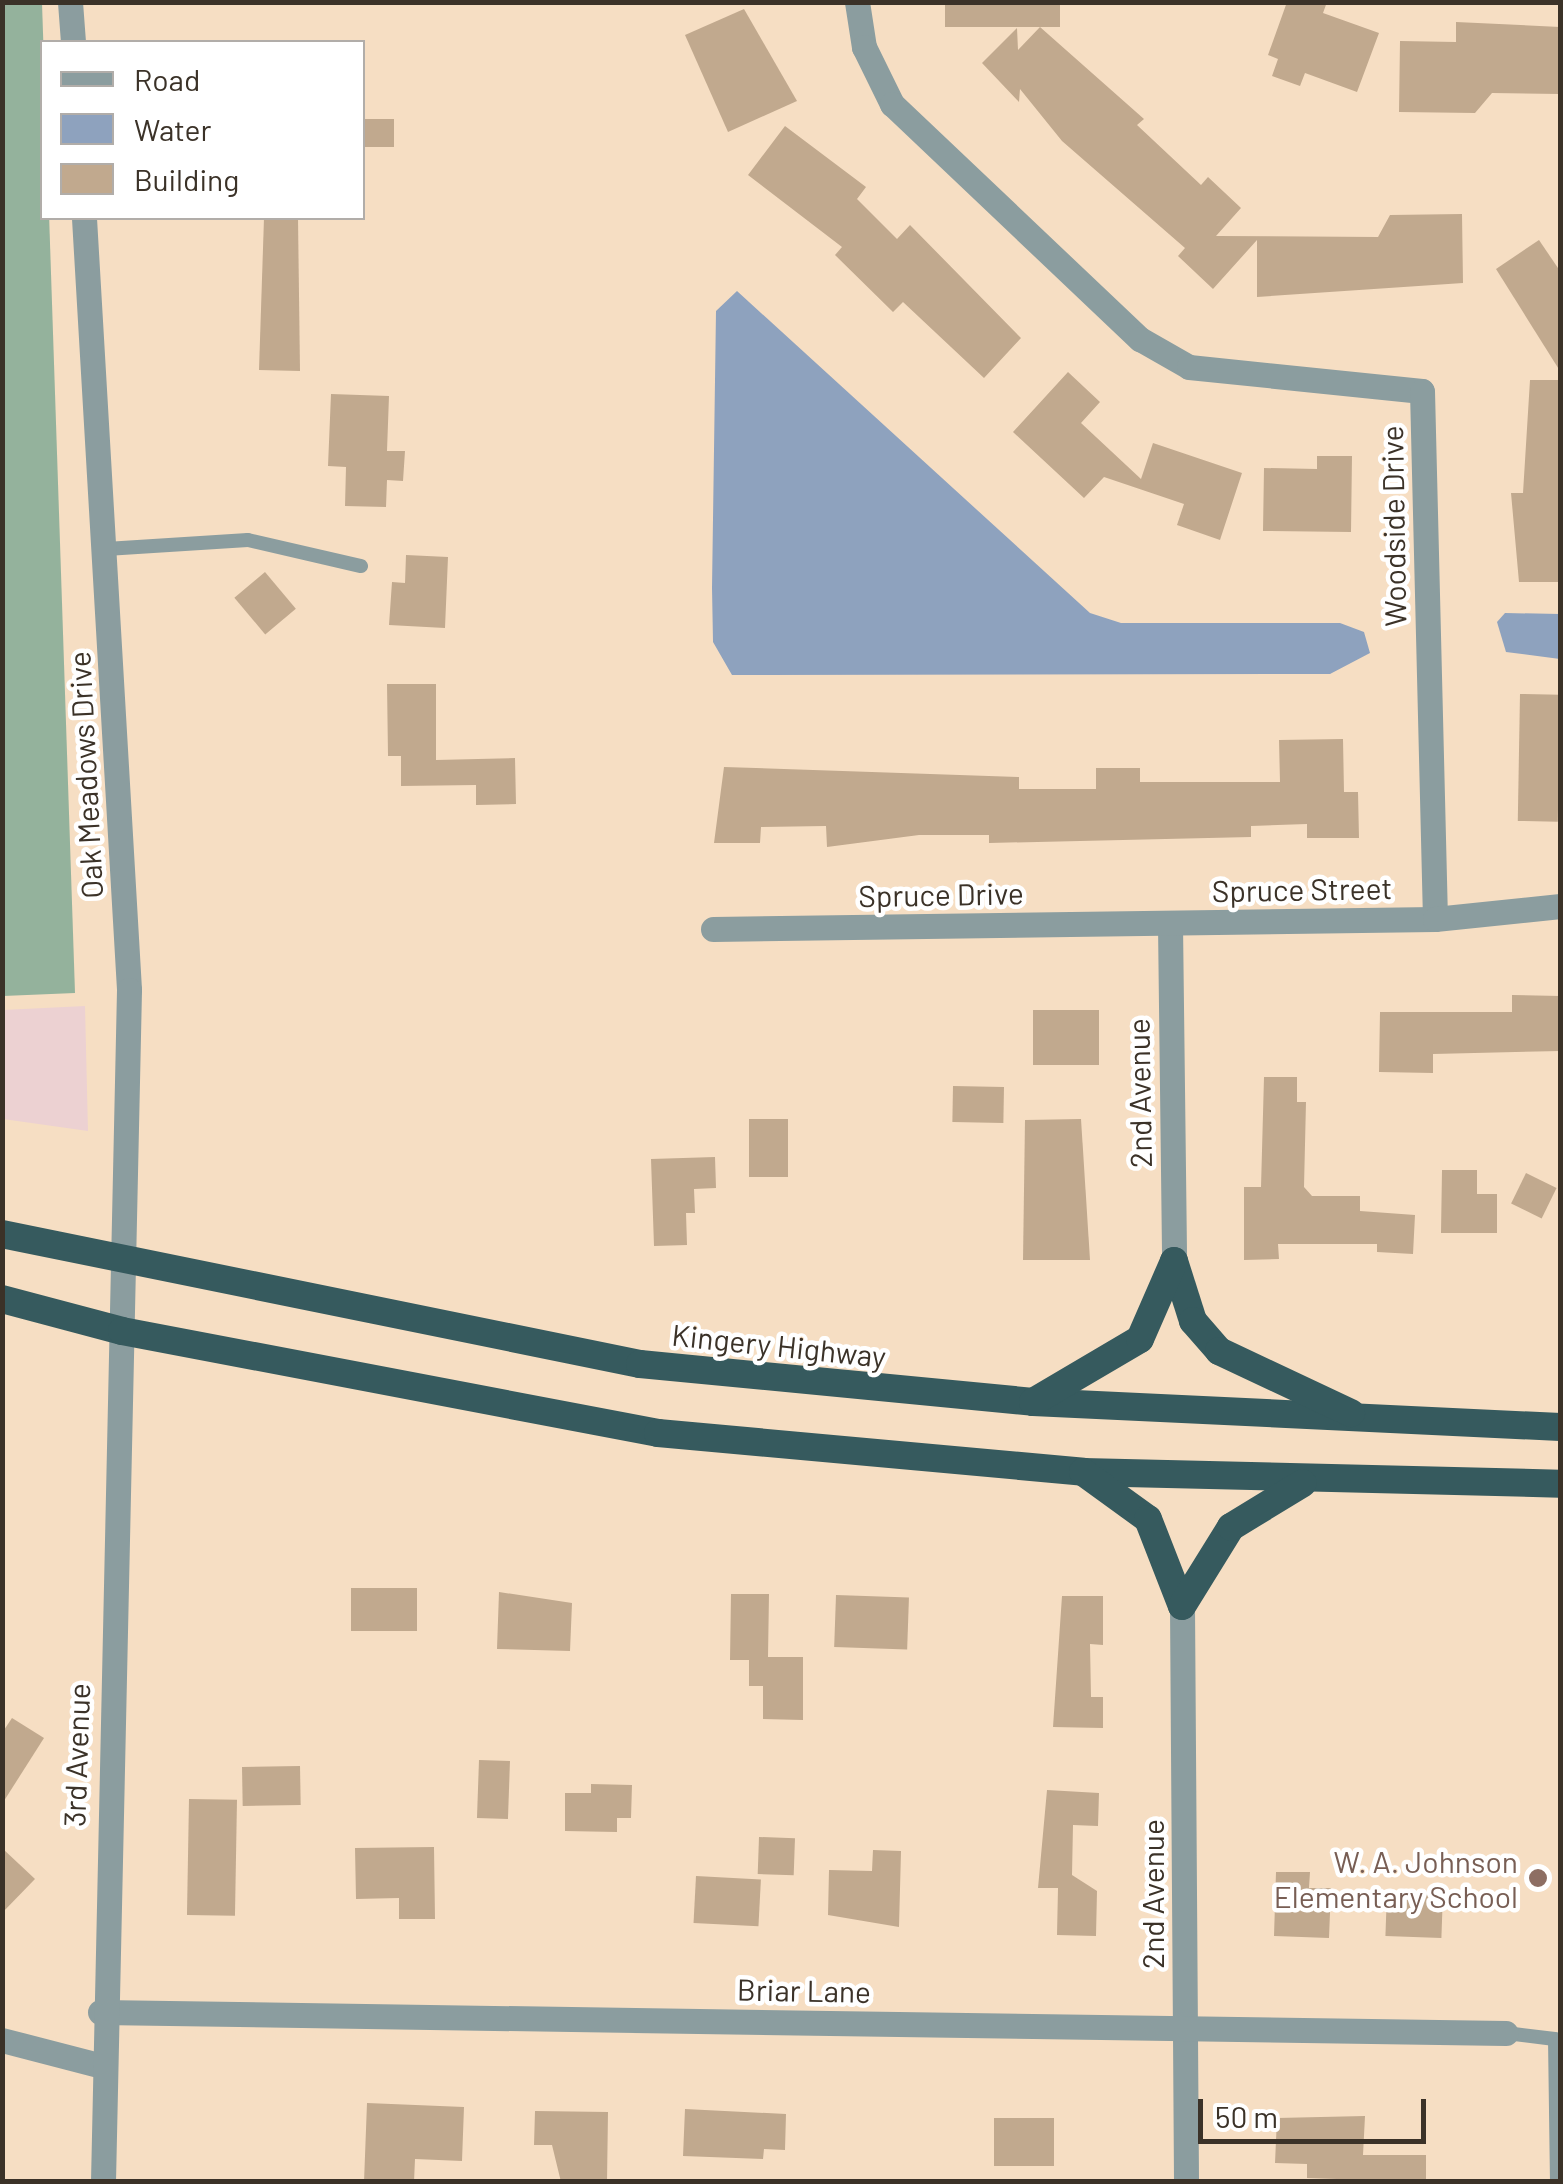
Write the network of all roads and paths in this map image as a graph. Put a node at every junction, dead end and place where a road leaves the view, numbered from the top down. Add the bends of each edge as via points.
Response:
1 (70, 2) edge
2 (857, 2) edge
3 (73, 40) edge
4 (84, 220) edge
5 (106, 549) junction
6 (361, 566) dead end
7 (1560, 906) edge
8 (1435, 919) junction
9 (1170, 924) junction
10 (712, 928) dead end
11 (2, 1234) edge
12 (1174, 1261) junction
13 (124, 1264) junction
14 (2, 1299) edge
15 (122, 1331) junction
16 (1033, 1402) junction
17 (1366, 1420) junction
18 (1560, 1427) edge
19 (1082, 1472) junction
20 (1309, 1480) junction
21 (1560, 1484) edge
22 (1182, 1606) junction
23 (100, 2012) junction
24 (1184, 2028) junction
25 (1506, 2033) joint
26 (2, 2040) edge
27 (102, 2066) junction
28 (103, 2182) edge
29 (1186, 2182) edge
30 (1557, 2182) edge

1 - 3 street
2 - 8 street, Woodside Drive via 864,47 892,104 1140,339 1189,367 1422,391
4 - 5 street, Oak Meadows Drive
5 - 6 lane via 248,540
5 - 13 street, Oak Meadows Drive via 129,990
7 - 8 street, Spruce Street
8 - 9 street, Spruce Street
9 - 10 street, Spruce Drive
9 - 12 street, 2nd Avenue
11 - 13 highway, Kingery Highway
12 - 16 highway via 1140,1340
12 - 17 highway via 1193,1321 1219,1351
13 - 15 street, Oak Meadows Drive
13 - 16 highway, Kingery Highway via 640,1364
14 - 15 highway
15 - 19 highway via 658,1433
15 - 23 street, 3rd Avenue
16 - 17 highway, Kingery Highway
17 - 18 highway, Kingery Highway
19 - 20 highway
19 - 22 highway via 1148,1518
20 - 21 highway
20 - 22 highway via 1231,1527
22 - 24 street, 2nd Avenue
23 - 24 street, Briar Lane
23 - 27 street, 3rd Avenue
24 - 25 street, Briar Lane
24 - 29 street, 2nd Avenue
25 - 30 lane via 1555,2040
26 - 27 street
27 - 28 street, 3rd Avenue

